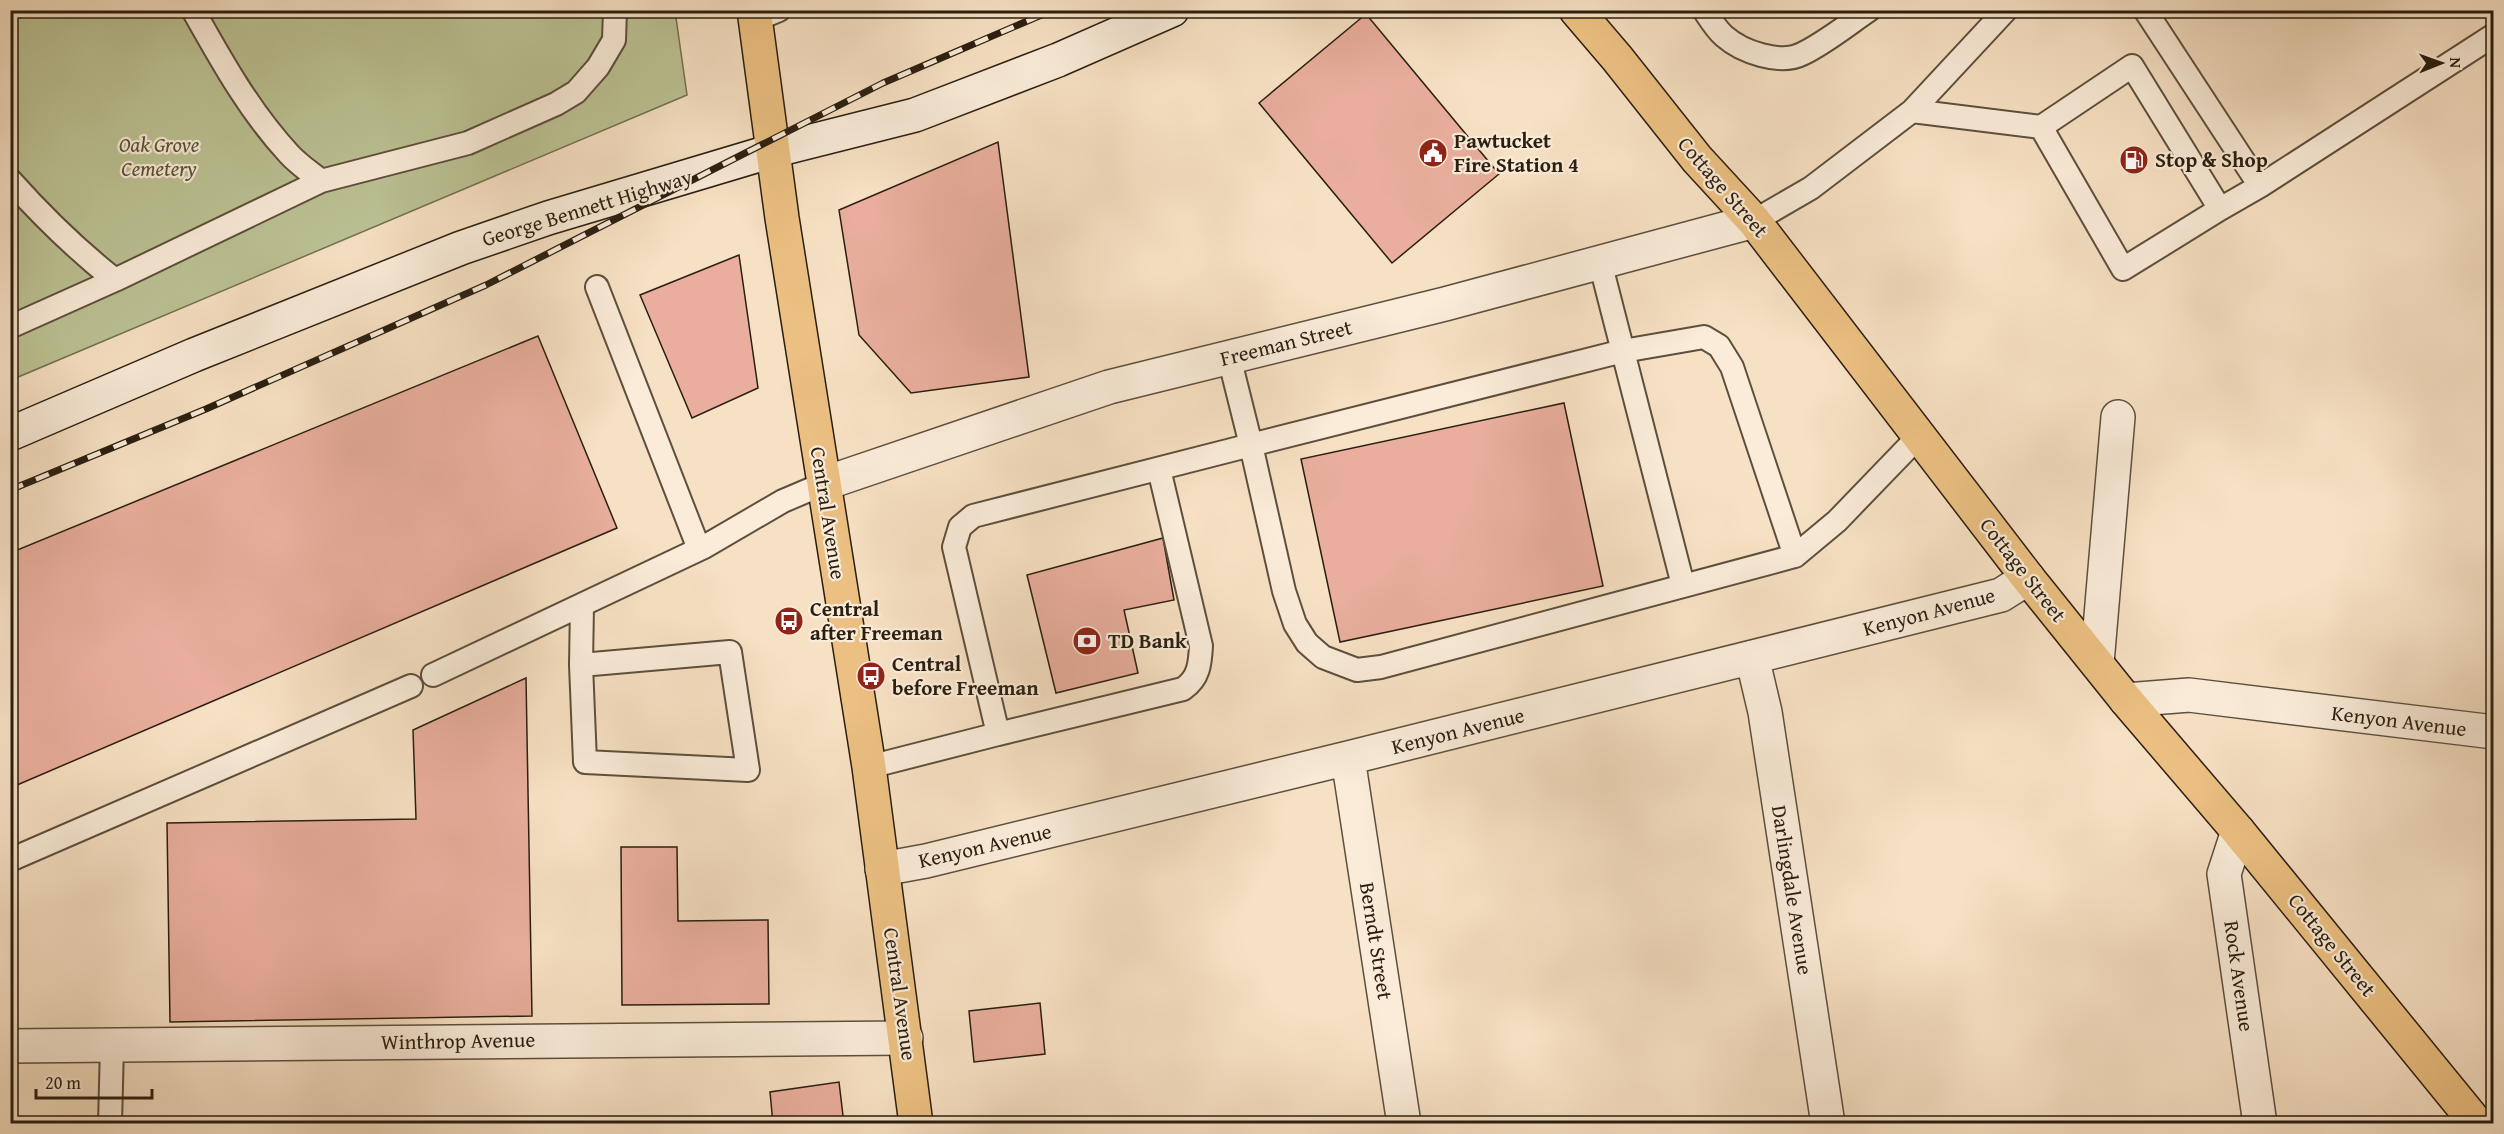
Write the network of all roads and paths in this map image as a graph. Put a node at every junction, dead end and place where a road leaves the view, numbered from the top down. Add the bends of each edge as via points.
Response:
1 (193, 10) edge
2 (615, 10) edge
3 (1172, 10) edge
4 (1576, 10) edge
5 (1704, 10) edge
6 (1869, 10) edge
7 (2006, 10) edge
8 (2145, 10) edge
9 (763, 14) edge
10 (2493, 35) edge
11 (1912, 111) junction
12 (2041, 127) junction
13 (772, 151) junction
14 (10, 180) edge
15 (321, 181) junction
16 (2260, 186) junction
17 (2220, 209) junction
18 (1754, 221) junction
19 (1600, 262) junction
20 (115, 280) junction
21 (597, 287) dead end
22 (10, 327) edge
23 (1623, 351) junction
24 (1229, 357) junction
25 (2118, 417) dead end
26 (10, 434) edge
27 (1919, 436) junction
28 (1251, 446) junction
29 (1159, 469) junction
30 (823, 484) junction
31 (699, 549) junction
32 (1794, 556) junction
33 (2028, 578) junction
34 (1683, 585) junction
35 (582, 605) junction
36 (1752, 657) junction
37 (2097, 663) junction
38 (581, 664) junction
39 (433, 675) dead end
40 (411, 686) dead end
41 (2126, 700) junction
42 (2493, 732) edge
43 (998, 734) junction
44 (1347, 758) junction
45 (869, 767) junction
46 (2238, 831) junction
47 (10, 860) edge
48 (882, 869) junction
49 (906, 1038) junction
50 (112, 1045) junction
51 (10, 1046) edge
52 (110, 1124) edge
53 (916, 1124) edge
54 (1404, 1124) edge
55 (1828, 1124) edge
56 (2260, 1124) edge
57 (2477, 1124) edge

1 - 15 lane via 257,115 290,156
2 - 15 lane via 614,40 598,67 576,92 556,104 468,143
3 - 13 street, George Bennett Highway via 1058,60 915,115
4 - 18 main road, Cottage Street via 1697,159
5 - 6 lane via 1724,36 1741,47 1788,58 1801,55
7 - 11 lane
8 - 16 lane
9 - 13 main road, Central Avenue
10 - 16 lane
11 - 12 lane
11 - 18 lane via 1810,188
12 - 17 lane via 2132,66
12 - 17 lane via 2123,269
13 - 26 street, George Bennett Highway via 461,248
13 - 30 main road, Central Avenue
14 - 20 lane via 53,226
15 - 20 lane
16 - 17 lane
18 - 19 street, Freeman Street
18 - 27 main road, Cottage Street
19 - 23 lane
19 - 24 street, Freeman Street
20 - 22 lane
21 - 31 lane
23 - 28 lane
23 - 32 lane via 1704,338 1719,346 1732,367
23 - 34 lane
24 - 28 lane
24 - 30 street, Freeman Street via 1109,387
25 - 37 street
27 - 32 lane via 1837,521
27 - 33 main road, Cottage Street
28 - 29 lane
28 - 34 lane via 1295,624 1307,643 1323,657 1357,670
29 - 43 lane via 1201,646 1200,666 1192,682 1183,688
29 - 43 lane via 973,516 960,527 954,548
30 - 31 lane via 783,501
30 - 45 main road, Central Avenue
31 - 35 lane
32 - 34 lane
33 - 36 street, Kenyon Avenue via 2001,595
33 - 37 main road, Cottage Street
35 - 38 lane
35 - 39 lane
36 - 44 street, Kenyon Avenue
36 - 55 street, Darlingdale Avenue via 1765,712
37 - 41 main road, Cottage Street
38 - 38 lane via 585,762 748,770 730,652
40 - 47 lane
41 - 42 street, Kenyon Avenue via 2188,695
41 - 46 main road, Cottage Street
43 - 45 lane
44 - 48 street, Kenyon Avenue
44 - 54 street, Berndt Street
45 - 48 main road, Central Avenue
46 - 56 street, Rock Avenue via 2224,874
46 - 57 main road, Cottage Street
48 - 49 main road, Central Avenue
49 - 50 street, Winthrop Avenue
49 - 53 main road, Central Avenue
50 - 51 street, Winthrop Avenue
50 - 52 lane

